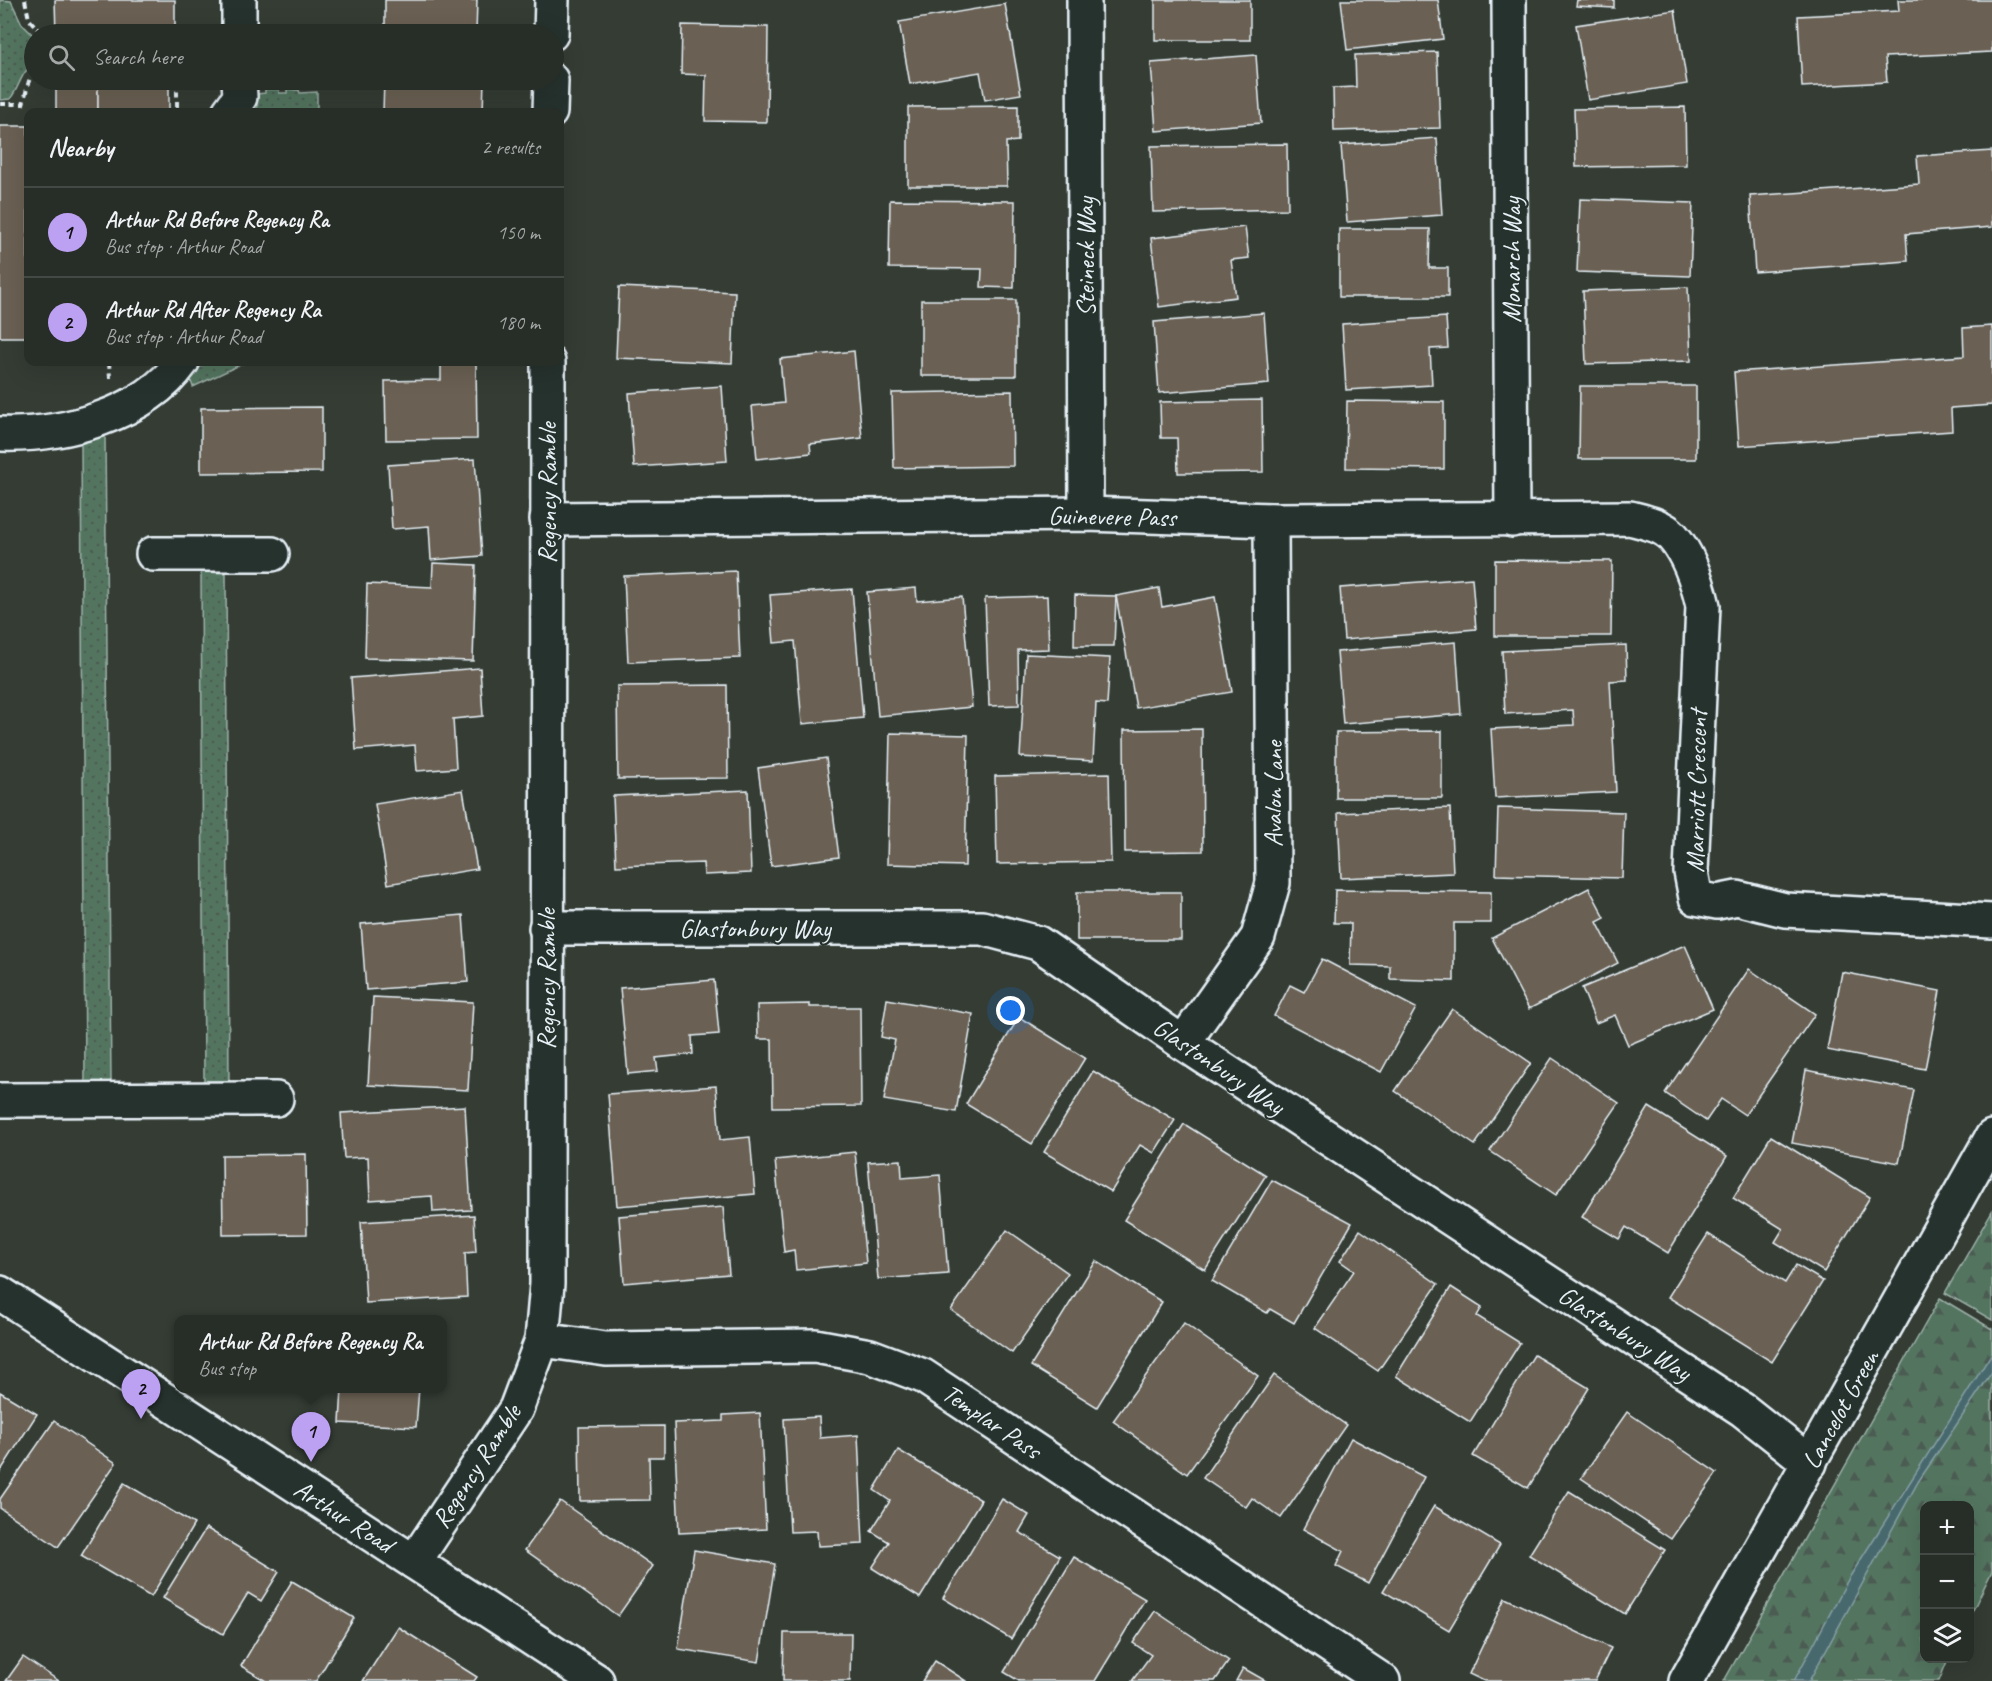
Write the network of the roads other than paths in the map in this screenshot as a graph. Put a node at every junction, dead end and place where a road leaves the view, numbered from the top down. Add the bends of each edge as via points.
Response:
1 (239, 0) edge
2 (552, 0) edge
3 (1084, 0) edge
4 (1509, 0) edge
5 (239, 24) edge
6 (551, 24) edge
7 (240, 90) edge
8 (550, 90) edge
9 (232, 108) edge
10 (550, 108) edge
11 (178, 366) edge
12 (548, 366) edge
13 (0, 434) edge
14 (1086, 514) junction
15 (547, 519) junction
16 (1271, 520) junction
17 (1512, 520) junction
18 (1673, 537) joint
19 (153, 554) dead end
20 (272, 554) dead end
21 (1992, 921) edge
22 (546, 927) junction
23 (1184, 1043) junction
24 (276, 1099) dead end
25 (0, 1100) edge
26 (1992, 1137) edge
27 (0, 1293) edge
28 (542, 1340) junction
29 (1810, 1463) junction
30 (414, 1562) junction
31 (592, 1680) edge
32 (1383, 1681) edge
33 (1686, 1681) edge

1 - 5 street
2 - 6 street
3 - 14 street, Steineck Way
4 - 17 street, Monarch Way
7 - 9 street via 240,97
8 - 10 street
11 - 13 street via 151,394 115,412 65,427
12 - 15 street, Regency Ramble
14 - 15 street, Guinevere Pass
14 - 16 street, Guinevere Pass
15 - 22 street, Regency Ramble
16 - 17 street, Guinevere Pass
16 - 23 street, Avalon Lane via 1273,883 1258,937
17 - 18 street, Guinevere Pass via 1630,518 1655,525
18 - 21 street, Marriott Crescent via 1692,571 1703,606 1691,872 1696,898 1717,902 1737,898 1785,910
19 - 20 street
22 - 23 street, Glastonbury Way via 982,928 1038,943
22 - 28 street, Regency Ramble via 547,1284
23 - 29 street, Glastonbury Way via 1743,1410
24 - 25 street
26 - 29 street, Lancelot Green
27 - 30 street, Arthur Road
28 - 30 street, Regency Ramble via 516,1409
28 - 32 street, Templar Pass via 606,1349 815,1346 870,1356 923,1376
29 - 33 street, Lancelot Green
30 - 31 street, Arthur Road

